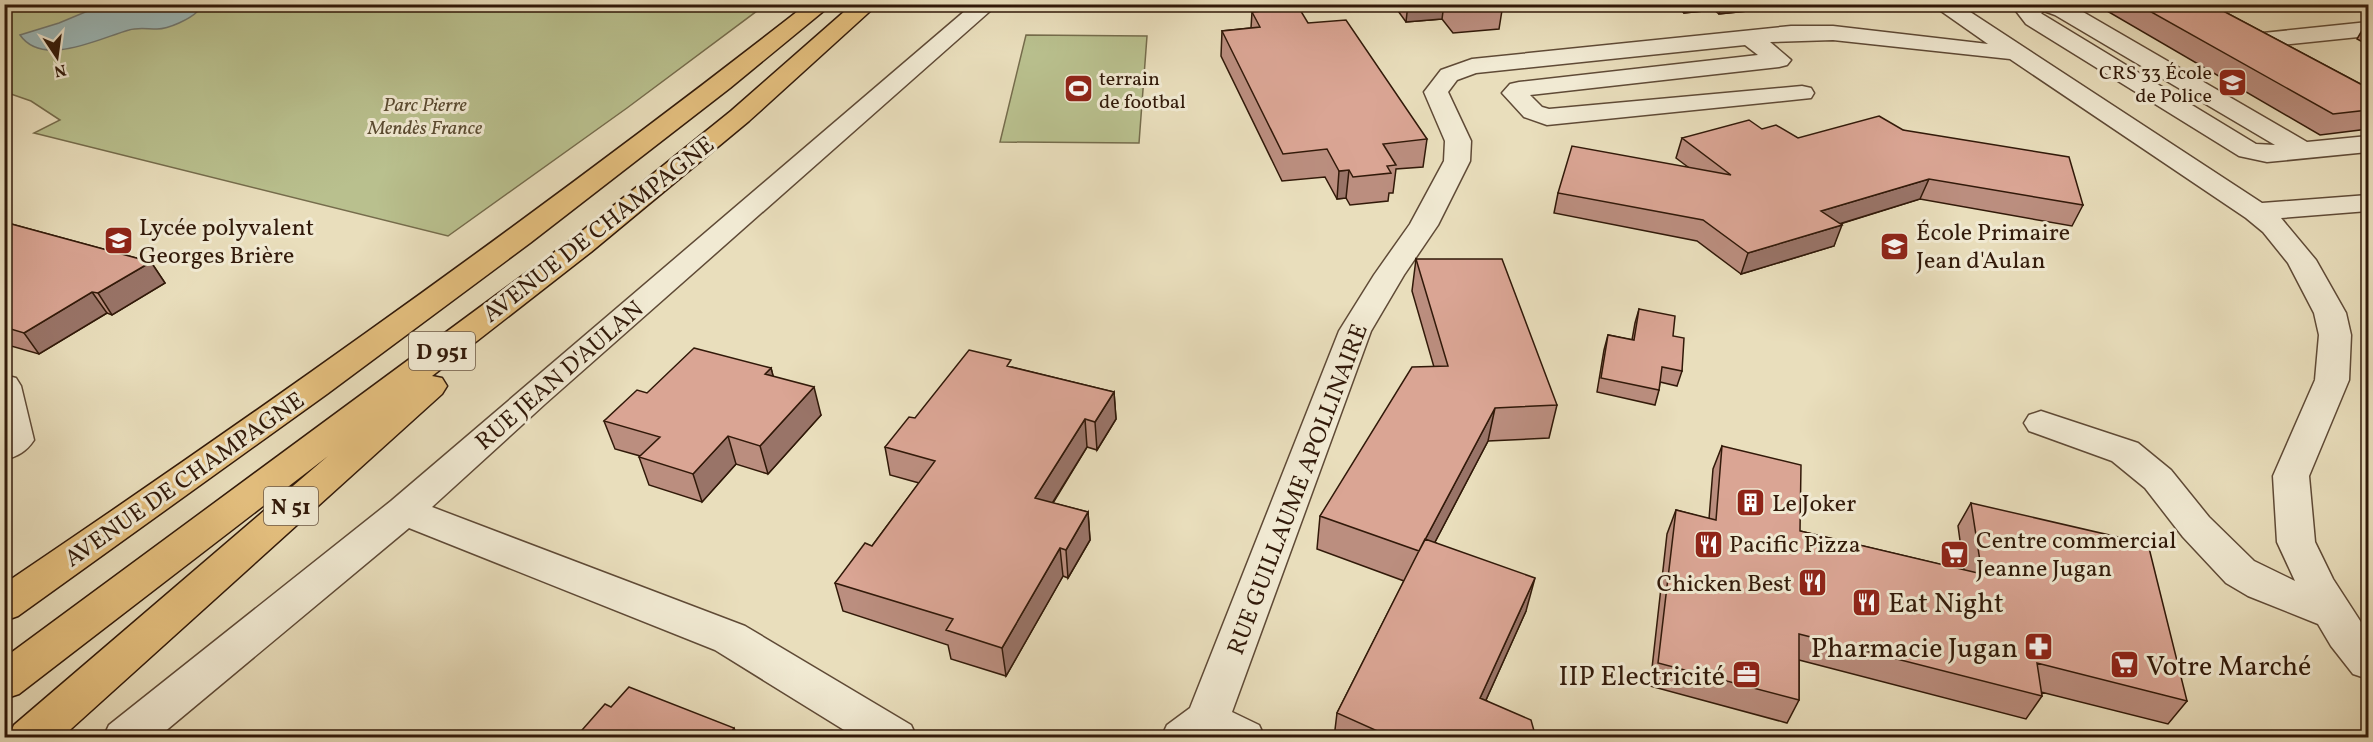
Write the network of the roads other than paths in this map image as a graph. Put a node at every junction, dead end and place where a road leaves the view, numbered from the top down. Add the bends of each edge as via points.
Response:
1 (821, 4) edge
2 (867, 4) edge
3 (987, 4) edge
4 (1942, 4) edge
5 (2041, 4) edge
6 (2047, 4) edge
7 (2368, 29) edge
8 (1748, 36) junction
9 (2015, 52) junction
10 (2295, 57) edge
11 (1802, 93) dead end
12 (2368, 144) edge
13 (2303, 151) junction
14 (2368, 203) edge
15 (2256, 212) junction
16 (548, 271) junction
17 (4, 386) edge
18 (2042, 423) dead end
19 (4, 448) edge
20 (404, 511) junction
21 (4, 604) edge
22 (2333, 613) junction
23 (2368, 662) edge
24 (4, 682) edge
25 (1211, 732) edge
26 (30, 738) edge
27 (125, 738) edge
28 (895, 738) edge

1 - 21 main road, AVENUE DE CHAMPAGNE / D 951 via 532,230
2 - 16 main road, AVENUE DE CHAMPAGNE / D 951 via 740,116
3 - 20 street, RUE JEAN D'AULAN
4 - 9 street
5 - 13 street via 2027,11 2034,19 2248,150 2266,154
6 - 13 street
7 - 10 street via 2253,35
8 - 9 street, RUE GUILLAUME APOLLINAIRE via 1833,33
8 - 11 street via 1779,60 1519,89 1514,93 1533,112 1546,117
8 - 25 street, RUE GUILLAUME APOLLINAIRE via 1472,66 1449,75 1436,92 1458,141 1457,161 1424,225 1354,332
9 - 15 street
12 - 13 street
14 - 15 street
15 - 22 street via 2301,260 2330,313 2335,335 2332,380 2291,476 2296,542
16 - 24 main road, AVENUE DE CHAMPAGNE / D 951
16 - 26 main road, N 51 via 477,346
17 - 19 street via 16,440
18 - 22 street via 2125,452 2158,479 2196,527 2240,572 2262,585
20 - 27 street, RUE JEAN D'AULAN
20 - 28 street via 730,638
22 - 23 street

